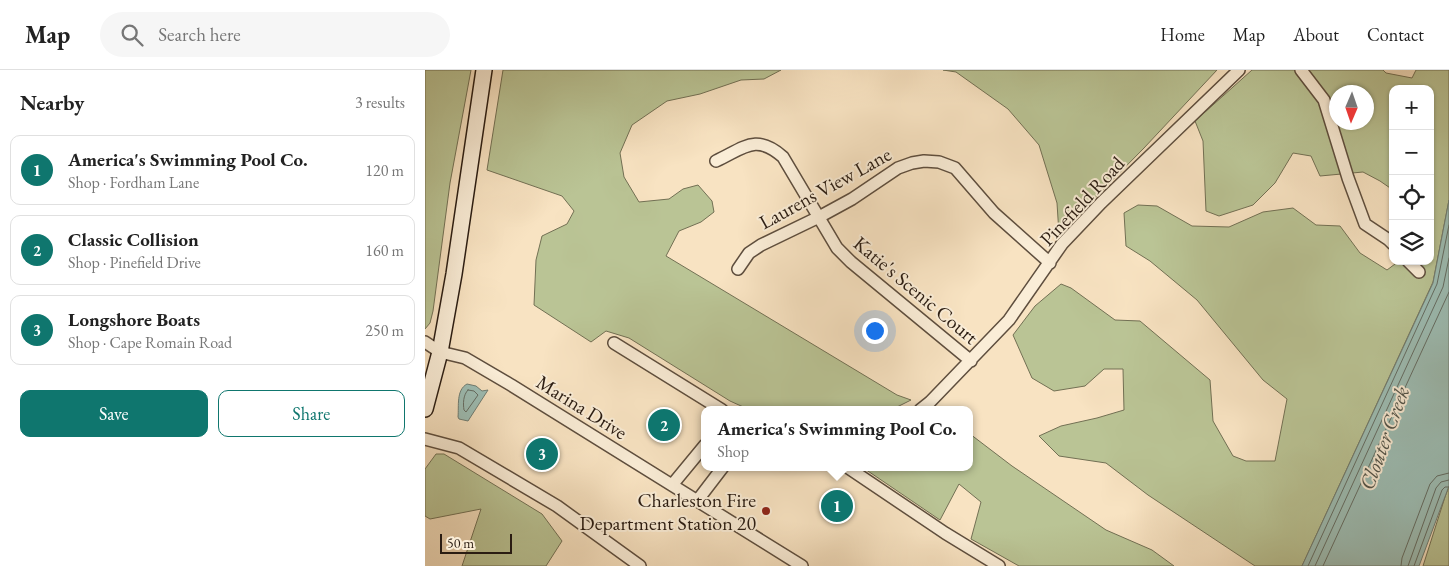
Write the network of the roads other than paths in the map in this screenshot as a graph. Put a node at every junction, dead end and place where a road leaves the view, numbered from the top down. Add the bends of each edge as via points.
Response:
1 (484, 70) edge
2 (1239, 70) edge
3 (1301, 70) edge
4 (715, 161) dead end
5 (819, 218) junction
6 (1389, 240) edge
7 (1050, 263) junction
8 (1412, 265) edge
9 (738, 269) dead end
10 (1419, 272) dead end
11 (425, 342) edge
12 (614, 343) dead end
13 (440, 352) junction
14 (971, 361) junction
15 (716, 406) edge
16 (925, 406) edge
17 (425, 409) edge
18 (425, 439) edge
19 (701, 450) edge
20 (720, 471) edge
21 (853, 471) edge
22 (672, 485) junction
23 (697, 501) junction
24 (640, 566) edge
25 (802, 566) edge
26 (999, 566) edge

1 - 13 main road
2 - 7 street, Pinefield Road via 1101,203 1062,244
3 - 6 street via 1323,100 1365,224
4 - 5 street, Katie's Scenic Court via 753,144 768,146 783,157
5 - 7 street, Laurens View Lane via 898,168 924,161 939,162 955,168 994,213
5 - 9 street, Laurens View Lane via 761,245 749,253
5 - 14 street, Katie's Scenic Court via 837,248 851,262
7 - 14 street, Pinefield Road via 1009,320
8 - 10 street
11 - 13 street
12 - 15 street
13 - 17 main road
13 - 22 street, Marina Drive via 473,362
14 - 16 street, Pinefield Road
18 - 24 street via 459,448 557,506
19 - 22 street
20 - 23 street
21 - 26 street
22 - 23 street, Marina Drive
23 - 25 street, Marina Drive

